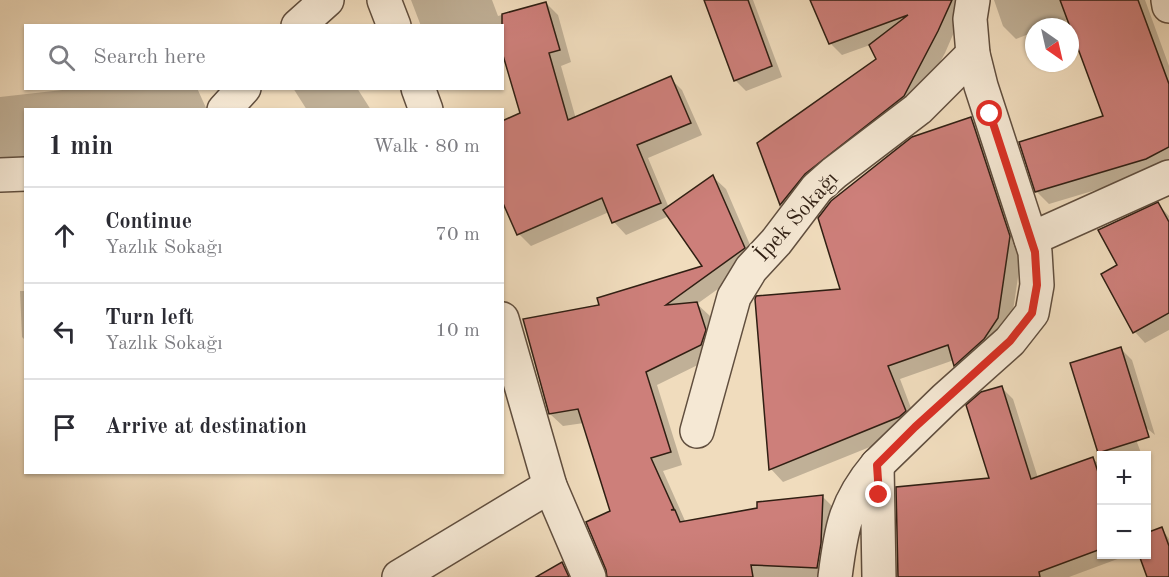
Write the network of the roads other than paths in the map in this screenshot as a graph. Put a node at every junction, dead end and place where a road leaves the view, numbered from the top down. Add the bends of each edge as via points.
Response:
1 (327, 0) edge
2 (384, 0) edge
3 (973, 0) edge
4 (1168, 0) edge
5 (1169, 6) edge
6 (300, 24) edge
7 (393, 24) edge
8 (973, 54) junction
9 (242, 90) edge
10 (419, 90) edge
11 (226, 108) edge
12 (425, 108) edge
13 (24, 174) edge
14 (0, 175) edge
15 (1169, 177) edge
16 (1031, 239) junction
17 (504, 326) edge
18 (697, 431) dead end
19 (877, 465) junction
20 (550, 486) junction
21 (399, 577) edge
22 (589, 577) edge
23 (835, 577) edge
24 (879, 577) edge

1 - 6 street
2 - 7 street
3 - 8 street
4 - 5 street
8 - 16 street
8 - 18 street, İpek Sokağı via 918,109 817,188 751,269 734,297
9 - 11 street
10 - 12 street
13 - 14 street
15 - 16 street
16 - 19 street via 1037,285 1032,313 1010,341
17 - 20 street
19 - 23 street via 850,503 840,534
19 - 24 street
20 - 21 street
20 - 22 street

